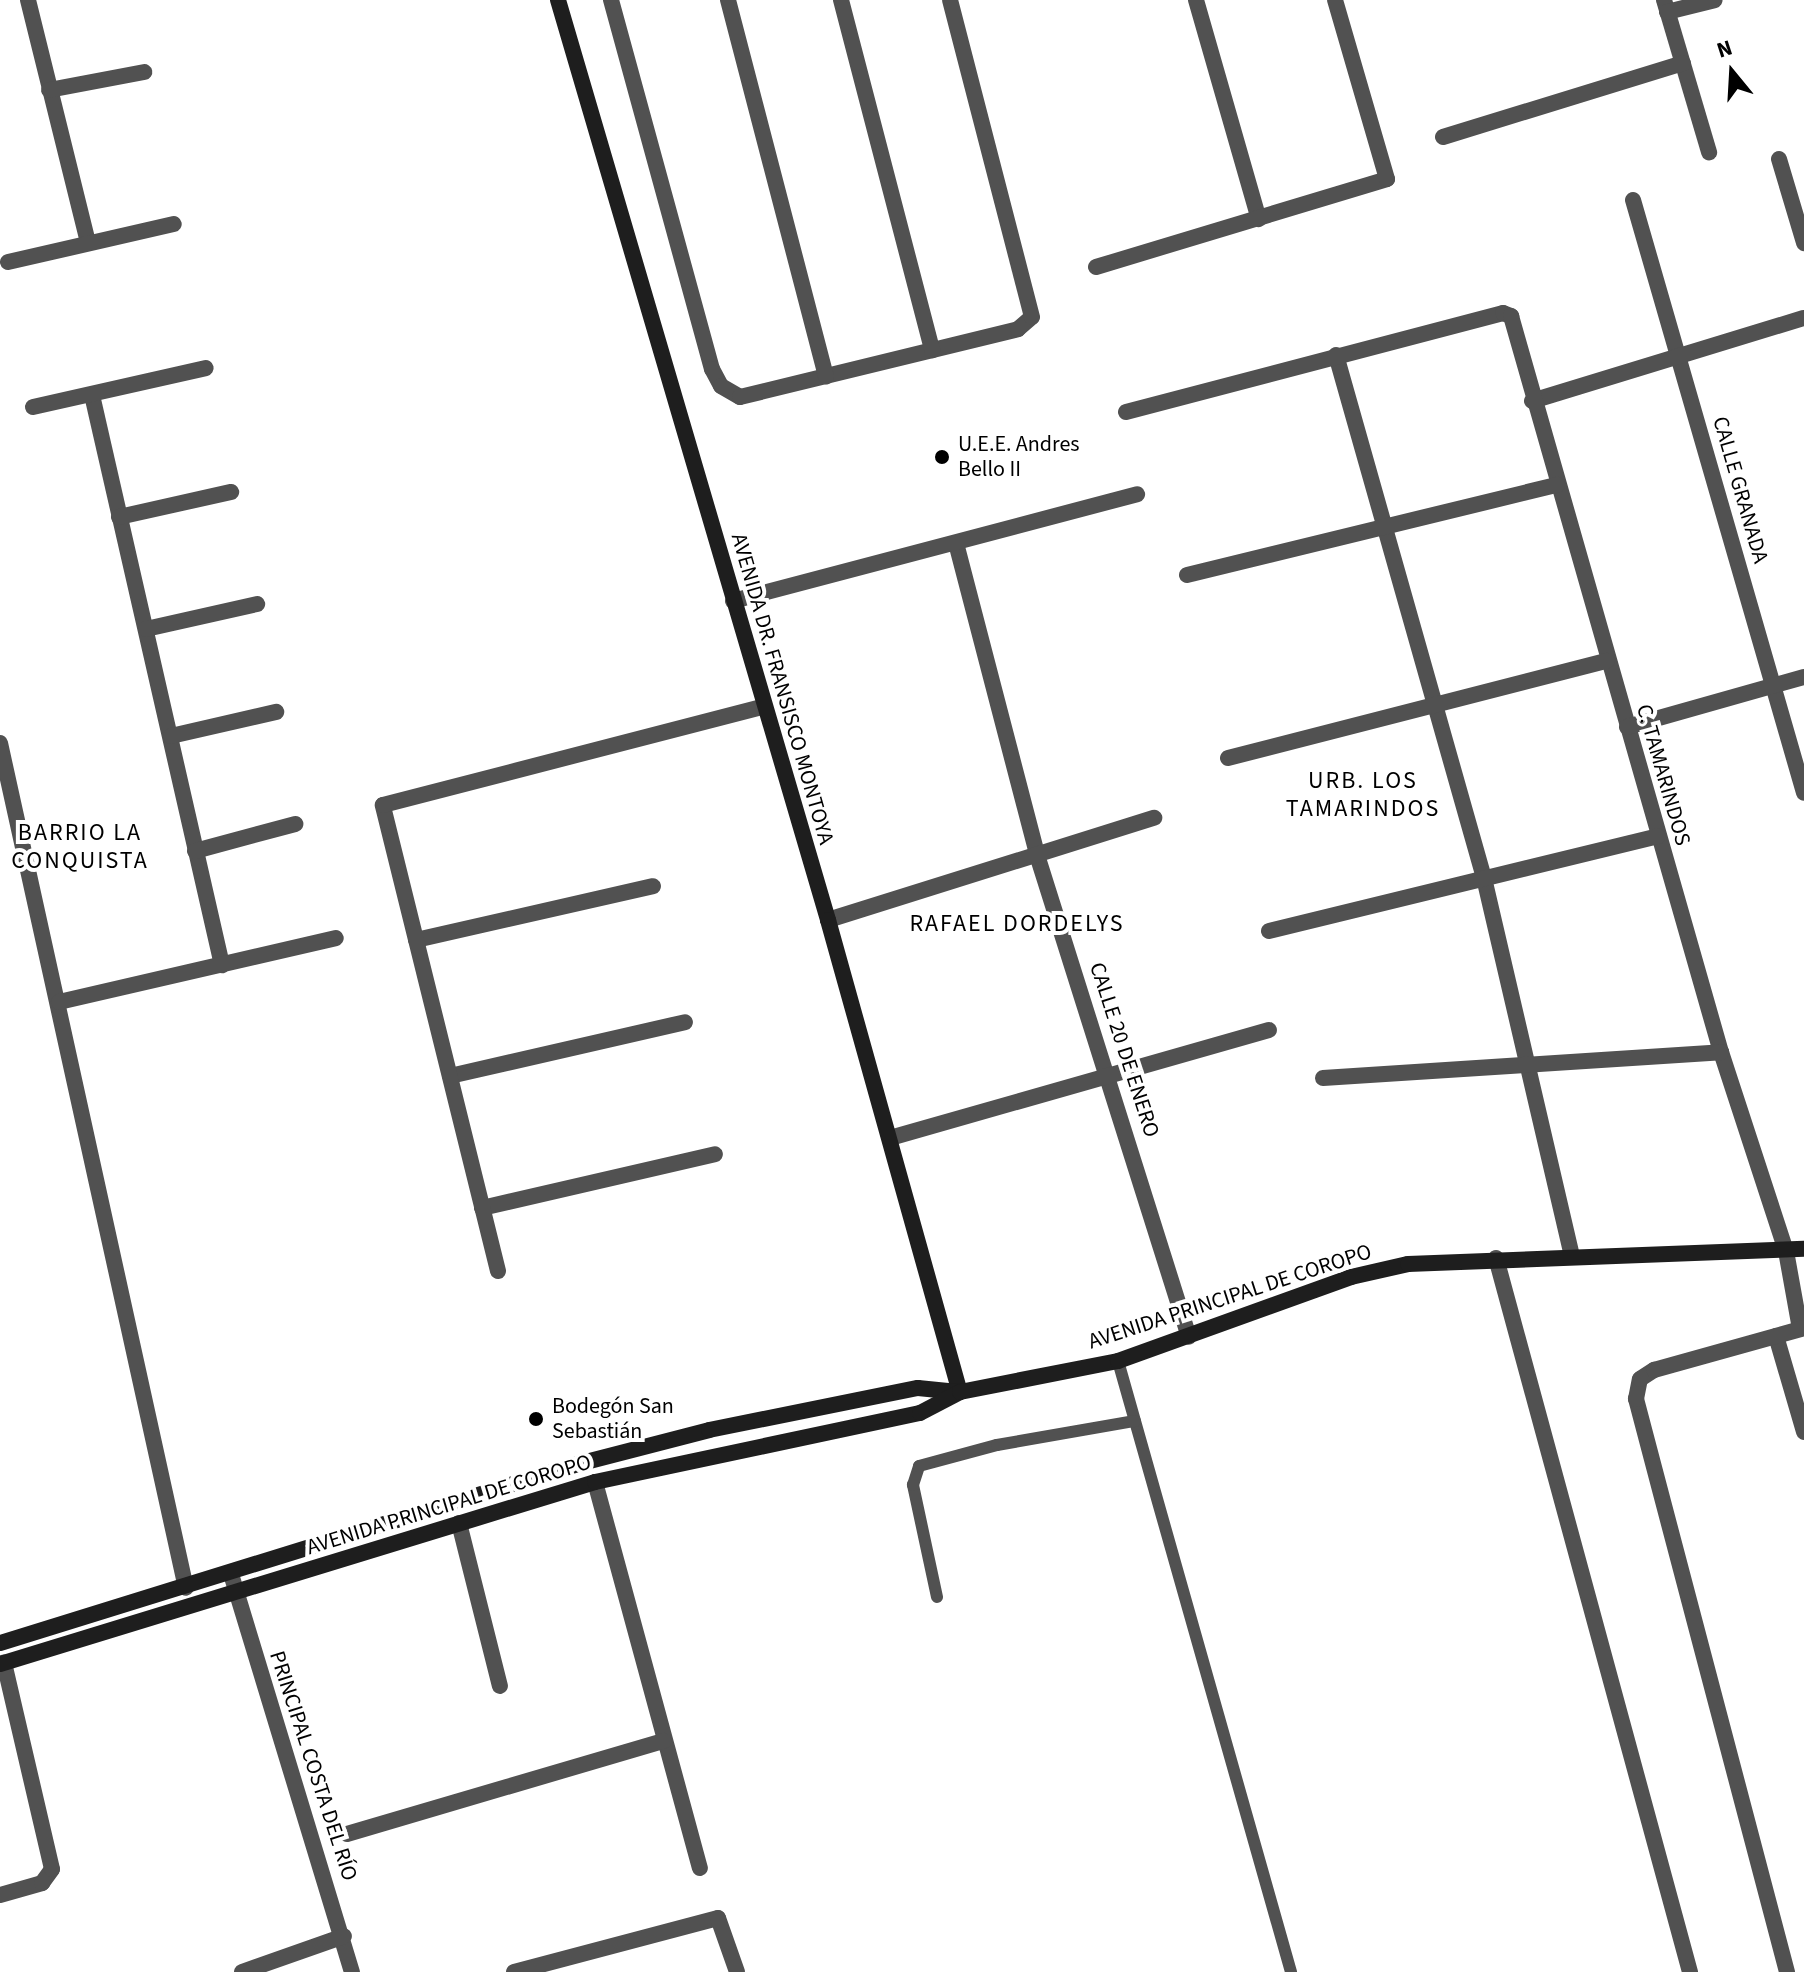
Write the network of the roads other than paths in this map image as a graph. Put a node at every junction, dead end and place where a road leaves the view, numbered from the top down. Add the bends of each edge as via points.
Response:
1 (28, 0) edge
2 (558, 0) edge
3 (611, 0) edge
4 (728, 0) edge
5 (841, 0) edge
6 (950, 0) edge
7 (1196, 0) edge
8 (1335, 0) edge
9 (1715, 0) edge
10 (1666, 6) edge
11 (1683, 63) junction
12 (144, 72) dead end
13 (49, 90) junction
14 (1443, 137) dead end
15 (1709, 152) dead end
16 (1779, 159) dead end
17 (1633, 200) dead end
18 (1259, 219) junction
19 (174, 224) dead end
20 (88, 243) junction
21 (1804, 243) edge
22 (8, 262) dead end
23 (1096, 267) dead end
24 (1804, 318) edge
25 (932, 350) junction
26 (1336, 355) junction
27 (1678, 356) junction
28 (206, 368) dead end
29 (826, 376) junction
30 (92, 395) junction
31 (1532, 401) junction
32 (33, 407) dead end
33 (1126, 412) dead end
34 (1557, 485) junction
35 (231, 492) dead end
36 (1137, 494) dead end
37 (119, 517) junction
38 (1384, 527) junction
39 (956, 543) junction
40 (1187, 575) dead end
41 (733, 601) junction
42 (257, 604) dead end
43 (146, 629) junction
44 (1607, 661) junction
45 (1804, 677) edge
46 (1773, 686) junction
47 (1436, 705) junction
48 (763, 707) junction
49 (276, 712) dead end
50 (1627, 727) junction
51 (171, 736) junction
52 (0, 743) edge
53 (1228, 758) dead end
54 (1804, 793) edge
55 (1154, 818) dead end
56 (295, 824) dead end
57 (1658, 836) junction
58 (195, 851) junction
59 (1037, 855) junction
60 (1484, 878) junction
61 (653, 886) dead end
62 (828, 920) junction
63 (1269, 931) dead end
64 (336, 938) dead end
65 (416, 940) junction
66 (222, 965) junction
67 (59, 1002) junction
68 (685, 1022) dead end
69 (1269, 1030) dead end
70 (1721, 1052) junction
71 (1530, 1062) junction
72 (450, 1076) junction
73 (1111, 1078) junction
74 (1323, 1078) dead end
75 (890, 1138) junction
76 (715, 1154) dead end
77 (482, 1208) junction
78 (1804, 1249) edge
79 (1786, 1251) junction
80 (1572, 1257) junction
81 (1496, 1258) junction
82 (498, 1271) dead end
83 (1802, 1329) edge
84 (1776, 1336) junction
85 (1189, 1337) junction
86 (1118, 1361) junction
87 (960, 1392) junction
88 (1135, 1421) junction
89 (1804, 1432) edge
90 (595, 1482) junction
91 (459, 1523) junction
92 (231, 1574) junction
93 (186, 1588) junction
94 (235, 1592) junction
95 (937, 1597) dead end
96 (0, 1643) edge
97 (2, 1664) edge
98 (500, 1686) dead end
99 (664, 1741) junction
100 (347, 1834) dead end
101 (700, 1868) dead end
102 (0, 1895) edge
103 (344, 1936) junction
104 (242, 1972) edge
105 (352, 1972) edge
106 (514, 1972) edge
107 (737, 1972) edge
108 (1291, 1972) edge
109 (1690, 1972) edge
110 (1787, 1972) edge

1 - 13 street
2 - 41 main road, AVENIDA DR. FRANSISCO MONTOYA
3 - 29 street via 716,380 740,397
4 - 29 street
5 - 25 street
6 - 25 street via 1033,311 1018,329
7 - 18 street
8 - 18 street via 1387,179
9 - 10 street
10 - 11 street
11 - 14 street
11 - 15 street
12 - 13 street
13 - 20 street
16 - 21 street
17 - 27 street, CALLE GRANADA
18 - 23 street
19 - 20 street
20 - 22 street
24 - 27 street
25 - 29 street
26 - 31 street, C. TAMARINDOS via 1503,313 1511,316
26 - 33 street
26 - 38 street
27 - 31 street
27 - 46 street, CALLE GRANADA
28 - 30 street
30 - 32 street
30 - 37 street
31 - 34 street, C. TAMARINDOS
34 - 38 street
34 - 44 street, C. TAMARINDOS
35 - 37 street
36 - 39 street
37 - 43 street
38 - 40 street
38 - 47 street
39 - 41 street
39 - 59 street, CALLE 20 DE ENERO
41 - 48 main road, AVENIDA DR. FRANSISCO MONTOYA
42 - 43 street
43 - 51 street
44 - 47 street
44 - 50 street, C. TAMARINDOS
45 - 46 street
46 - 50 street
46 - 54 street, CALLE GRANADA
47 - 53 street
47 - 60 street
48 - 62 main road, AVENIDA DR. FRANSISCO MONTOYA
48 - 65 street via 383,805
49 - 51 street
50 - 57 street, C. TAMARINDOS
51 - 58 street
52 - 67 street
55 - 59 street
56 - 58 street
57 - 60 street
57 - 70 street, C. TAMARINDOS
58 - 66 street
59 - 62 street
59 - 73 street, CALLE 20 DE ENERO
60 - 63 street
60 - 71 street
61 - 65 street
62 - 75 main road, AVENIDA DR. FRANSISCO MONTOYA
64 - 66 street
65 - 72 street
66 - 67 street
67 - 93 street
68 - 72 street
69 - 73 street
70 - 71 street
70 - 79 street, C. TAMARINDOS
71 - 74 street
71 - 80 street
72 - 77 street
73 - 75 street
73 - 85 street, CALLE 20 DE ENERO
75 - 87 main road, AVENIDA DR. FRANSISCO MONTOYA
76 - 77 street
77 - 82 street
78 - 79 main road, AVENIDA PRINCIPAL DE COROPO
79 - 80 main road, AVENIDA PRINCIPAL DE COROPO
79 - 83 street, C. TAMARINDOS
80 - 81 main road, AVENIDA PRINCIPAL DE COROPO
81 - 85 main road, AVENIDA PRINCIPAL DE COROPO via 1408,1264 1351,1277
81 - 109 street
83 - 84 street
84 - 89 street
84 - 110 street via 1654,1370 1640,1379 1636,1399
85 - 86 main road, AVENIDA PRINCIPAL DE COROPO
86 - 87 main road, AVENIDA PRINCIPAL DE COROPO
86 - 88 lane
87 - 90 main road, AVENIDA PRINCIPAL DE COROPO via 920,1413
87 - 92 main road, AVENIDA PRINCIPAL DE COROPO via 918,1388 709,1430 578,1464
88 - 95 lane via 984,1448 919,1466 913,1485
88 - 108 lane
90 - 91 main road, AVENIDA PRINCIPAL DE COROPO
90 - 99 street
91 - 94 main road, AVENIDA PRINCIPAL DE COROPO
91 - 98 street
92 - 93 main road, AVENIDA PRINCIPAL DE COROPO
92 - 94 street, PRINCIPAL COSTA DEL RÍO
93 - 96 main road, AVENIDA PRINCIPAL DE COROPO
94 - 97 main road, AVENIDA PRINCIPAL DE COROPO
94 - 103 street, PRINCIPAL COSTA DEL RÍO
97 - 102 street via 52,1869 42,1883
99 - 100 street
99 - 101 street
103 - 104 street
103 - 105 street, PRINCIPAL COSTA DEL RÍO
106 - 107 street via 718,1918

